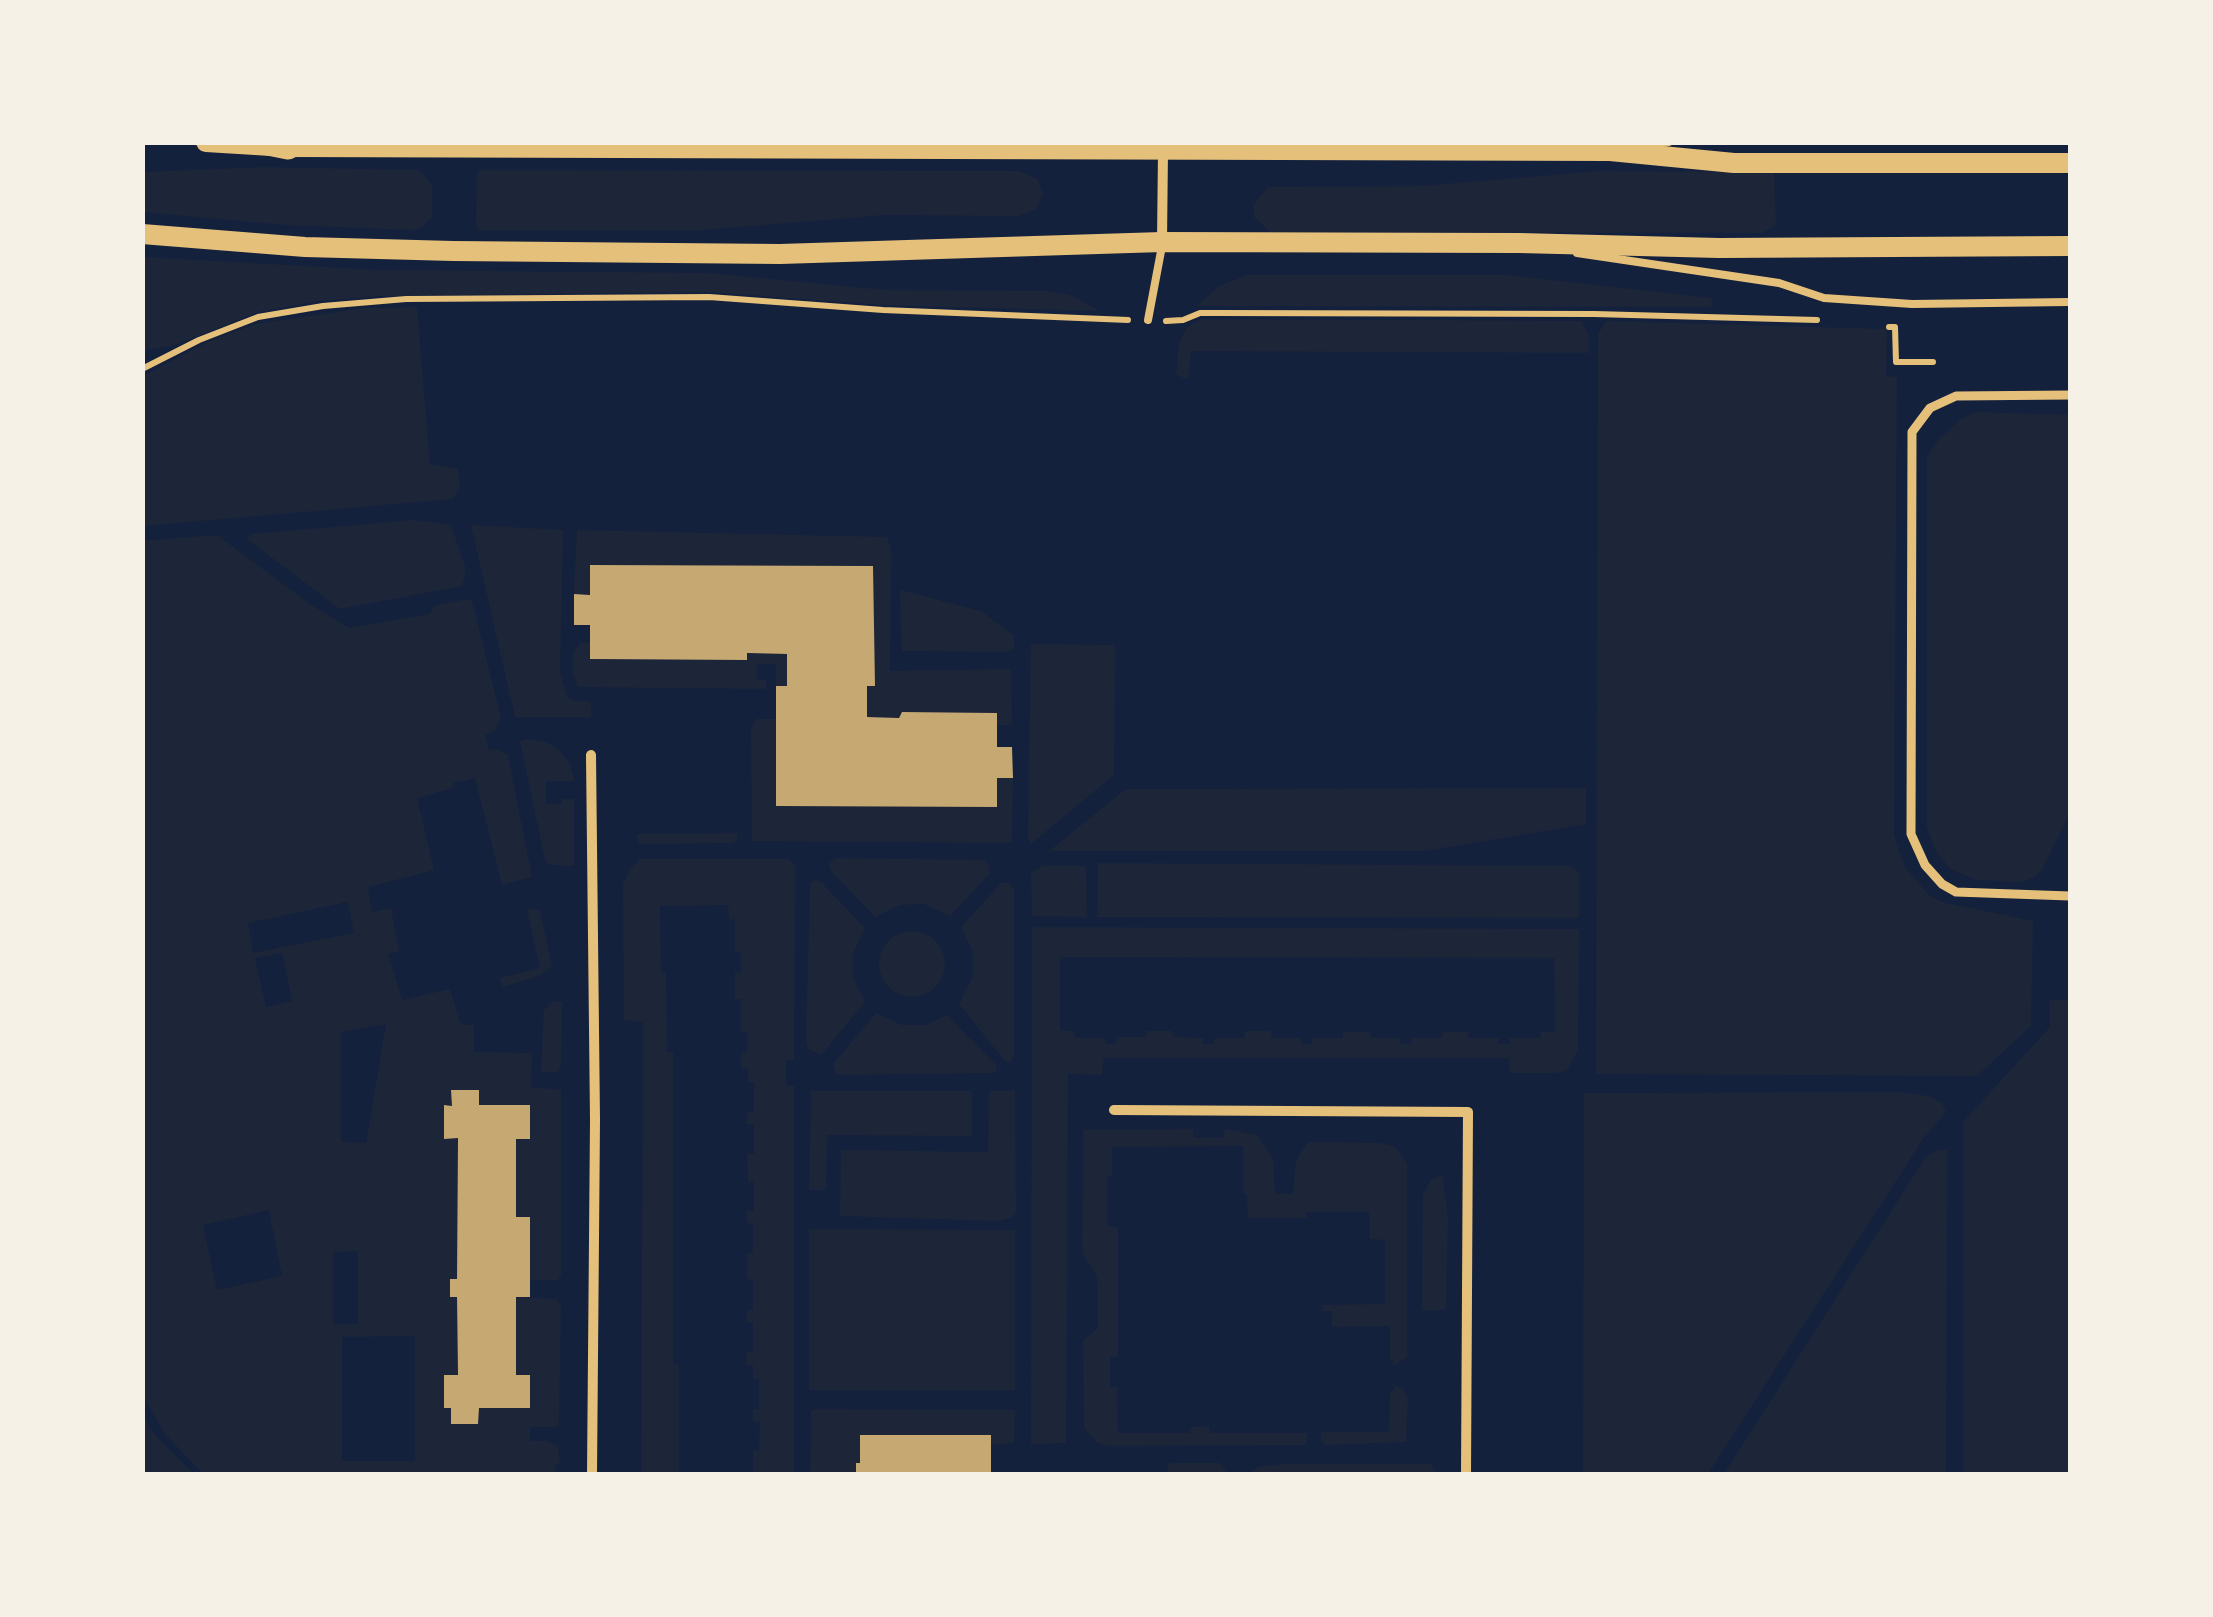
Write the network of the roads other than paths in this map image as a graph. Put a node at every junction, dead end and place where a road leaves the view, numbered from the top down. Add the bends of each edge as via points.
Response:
1 (206, 142) edge
2 (1669, 142) edge
3 (276, 145) edge
4 (1163, 151) junction
5 (1610, 151) junction
6 (2070, 163) edge
7 (142, 234) edge
8 (1162, 242) junction
9 (1519, 243) junction
10 (2070, 246) edge
11 (2070, 302) edge
12 (1148, 320) dead end
13 (2070, 394) edge
14 (591, 755) dead end
15 (2070, 896) edge
16 (1114, 1110) dead end
17 (592, 1474) edge
18 (1466, 1474) edge

1 - 3 main road
2 - 5 lane
3 - 4 main road
4 - 5 main road
4 - 8 street
5 - 6 main road via 1734,162
7 - 8 main road via 323,247 741,254
8 - 9 main road
8 - 12 lane
9 - 10 main road
9 - 11 lane via 1779,283 1824,298
13 - 15 street via 1956,396 1930,408 1912,432 1911,815 1924,866 1956,892
14 - 17 street
16 - 18 street via 1468,1112

